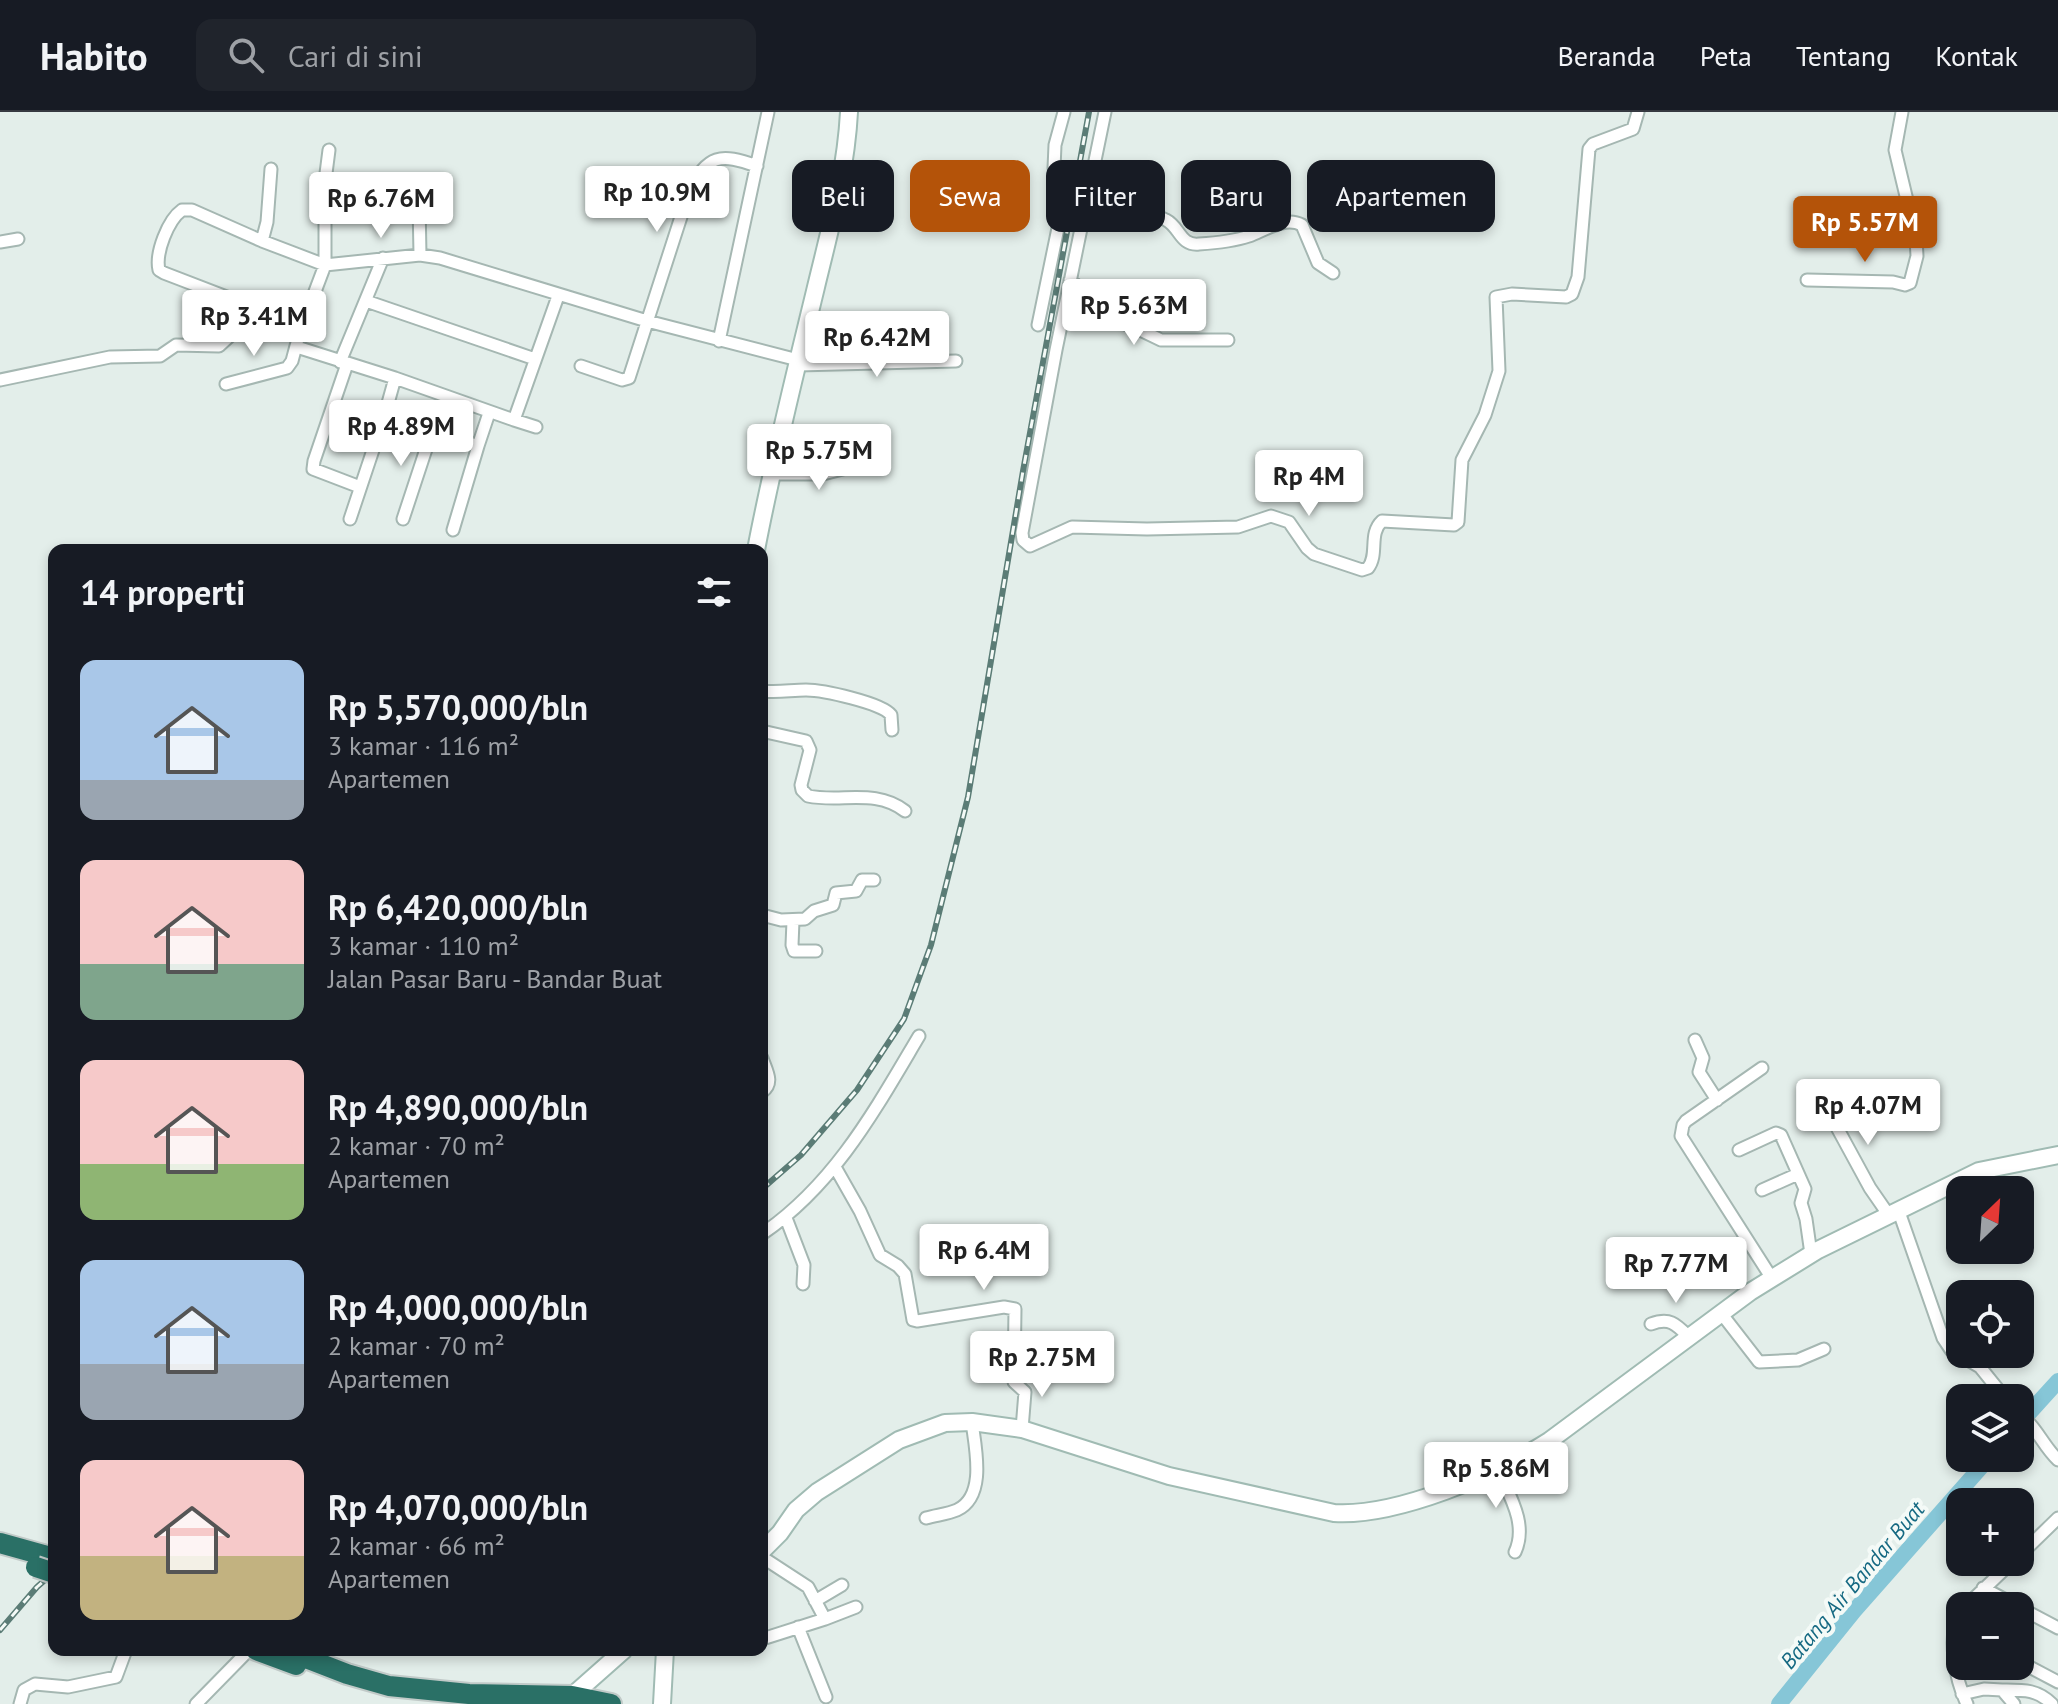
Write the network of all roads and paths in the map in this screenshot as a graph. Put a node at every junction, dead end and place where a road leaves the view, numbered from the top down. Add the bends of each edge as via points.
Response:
1 (768, 112) edge
2 (849, 112) edge
3 (1064, 112) edge
4 (1105, 112) edge
5 (1638, 112) edge
6 (1902, 112) edge
7 (329, 150) dead end
8 (1095, 160) edge
9 (757, 166) junction
10 (271, 169) dead end
11 (445, 189) dead end
12 (1165, 219) edge
13 (1080, 232) edge
14 (18, 239) dead end
15 (262, 241) junction
16 (0, 242) edge
17 (420, 255) junction
18 (383, 258) junction
19 (325, 265) junction
20 (1333, 273) dead end
21 (1070, 280) junction
22 (1807, 280) dead end
23 (558, 296) junction
24 (366, 301) junction
25 (242, 303) junction
26 (647, 321) junction
27 (1038, 325) dead end
28 (302, 326) junction
29 (1228, 340) dead end
30 (719, 341) junction
31 (296, 346) junction
32 (535, 359) junction
33 (956, 361) dead end
34 (344, 363) junction
35 (798, 363) junction
36 (581, 366) dead end
37 (395, 378) junction
38 (0, 380) edge
39 (226, 384) dead end
40 (489, 413) junction
41 (385, 414) junction
42 (514, 420) junction
43 (536, 427) dead end
44 (432, 431) junction
45 (478, 446) junction
46 (862, 464) dead end
47 (771, 474) junction
48 (360, 487) junction
49 (350, 519) dead end
50 (403, 519) dead end
51 (453, 530) dead end
52 (757, 544) edge
53 (768, 692) edge
54 (892, 730) dead end
55 (768, 732) edge
56 (905, 811) dead end
57 (874, 880) dead end
58 (768, 916) edge
59 (793, 921) junction
60 (816, 951) dead end
61 (919, 1036) dead end
62 (1695, 1040) dead end
63 (1762, 1068) dead end
64 (1821, 1098) dead end
65 (1717, 1100) junction
66 (1739, 1150) dead end
67 (2058, 1155) edge
68 (835, 1167) junction
69 (1798, 1174) junction
70 (1762, 1190) dead end
71 (1893, 1212) junction
72 (786, 1218) junction
73 (768, 1230) edge
74 (1811, 1254) junction
75 (1771, 1277) junction
76 (803, 1284) dead end
77 (1721, 1313) junction
78 (1651, 1324) dead end
79 (1690, 1338) junction
80 (1824, 1349) dead end
81 (1994, 1384) edge
82 (972, 1422) junction
83 (2034, 1425) edge
84 (1022, 1429) junction
85 (2058, 1460) edge
86 (1498, 1469) junction
87 (926, 1518) dead end
88 (2058, 1518) edge
89 (2034, 1541) edge
90 (0, 1543) edge
91 (768, 1545) edge
92 (1515, 1552) dead end
93 (0, 1557) edge
94 (768, 1561) edge
95 (46, 1563) edge
96 (1996, 1576) edge
97 (842, 1585) dead end
98 (1983, 1588) junction
99 (1979, 1592) edge
100 (1990, 1592) edge
101 (815, 1601) junction
102 (856, 1607) dead end
103 (2034, 1615) edge
104 (825, 1619) junction
105 (798, 1627) junction
106 (2058, 1628) edge
107 (768, 1637) edge
108 (124, 1656) edge
109 (243, 1656) edge
110 (273, 1656) edge
111 (300, 1656) edge
112 (617, 1656) edge
113 (665, 1656) edge
114 (2034, 1669) edge
115 (2058, 1682) edge
116 (2002, 1690) junction
117 (572, 1696) junction
118 (826, 1697) dead end
119 (1964, 1699) edge
120 (20, 1704) edge
121 (196, 1704) edge
122 (442, 1704) edge
123 (611, 1704) edge
124 (662, 1704) edge
125 (2014, 1704) edge
126 (2052, 1704) edge

1 - 9 street
2 - 35 street via 841,179
3 - 27 street via 1055,145 1055,180 1061,193 1058,228
4 - 8 street
5 - 21 street via 1633,129 1589,149 1572,294 1496,297 1499,371 1462,460 1458,522 1382,521 1374,532 1373,561 1362,570 1314,554 1289,522 1271,516 1238,527 1072,527 1026,544 1022,533
6 - 22 street via 1895,150 1916,238 1910,283
7 - 19 street
9 - 26 street via 727,157 712,162 697,177
9 - 30 street
10 - 15 street
11 - 17 street via 419,203
12 - 20 street via 1182,239 1197,244 1299,223 1318,263
13 - 21 street
14 - 16 street
15 - 19 street
15 - 25 street via 185,209 175,216 158,259 159,270 169,276
17 - 18 street
17 - 23 street
18 - 19 street
18 - 24 street
19 - 28 street
21 - 29 street via 1092,298 1102,317 1154,338
23 - 26 street
23 - 32 street
24 - 32 street
24 - 34 street
25 - 28 street
25 - 38 street via 232,334 219,346 176,345 160,356 110,357
26 - 30 street
26 - 36 street via 626,380
28 - 31 street
30 - 35 street
31 - 34 street
31 - 39 street via 287,368
32 - 42 street
33 - 35 street
34 - 37 street
34 - 48 street via 313,469
35 - 47 street
37 - 40 street
37 - 41 street
40 - 42 street
40 - 45 street
41 - 44 street
41 - 48 street
42 - 43 street
44 - 45 street
44 - 50 street
45 - 51 street
46 - 47 street via 823,474
47 - 52 street
48 - 49 street
53 - 54 street via 808,690 881,707 891,715
55 - 56 street via 806,741 810,750 801,785 808,796 877,798
57 - 59 street via 862,880 856,891 836,893 833,905
58 - 59 street
59 - 60 street via 794,951
61 - 68 street
62 - 65 street via 1703,1058 1699,1072
63 - 65 street
64 - 71 street via 1870,1188
65 - 75 street via 1683,1125 1681,1136
66 - 69 street via 1779,1133
67 - 71 street via 1979,1171
68 - 72 street
68 - 84 street via 880,1255 905,1274 913,1320 1014,1308 1014,1382 1025,1392
69 - 70 street
69 - 74 street via 1805,1189 1801,1203
71 - 74 street
71 - 81 street via 1943,1338
72 - 73 street
72 - 76 street via 804,1265
74 - 75 street
75 - 77 street
77 - 79 street
77 - 80 street via 1759,1362 1798,1360
78 - 79 street via 1669,1321
79 - 86 street via 1549,1441
82 - 84 street
82 - 87 street via 977,1462 970,1497 960,1509
82 - 91 street via 945,1423 899,1440 817,1492
83 - 85 street
84 - 86 street via 1169,1476 1334,1513 1408,1503
86 - 92 street via 1520,1522
88 - 89 street
90 - 95 highway
93 - 95 highway
94 - 101 street via 802,1582
96 - 98 street
97 - 101 street
98 - 99 street
98 - 100 street
101 - 104 street
102 - 104 street
103 - 106 street
104 - 105 street
105 - 107 street
105 - 118 street
108 - 120 street via 116,1677 68,1687 35,1684 24,1690
109 - 121 street
110 - 122 highway via 395,1699
111 - 117 highway via 389,1686
112 - 117 street
113 - 124 street
114 - 115 street
116 - 119 street via 1984,1689
116 - 125 street
116 - 126 street via 2041,1693
117 - 123 highway

